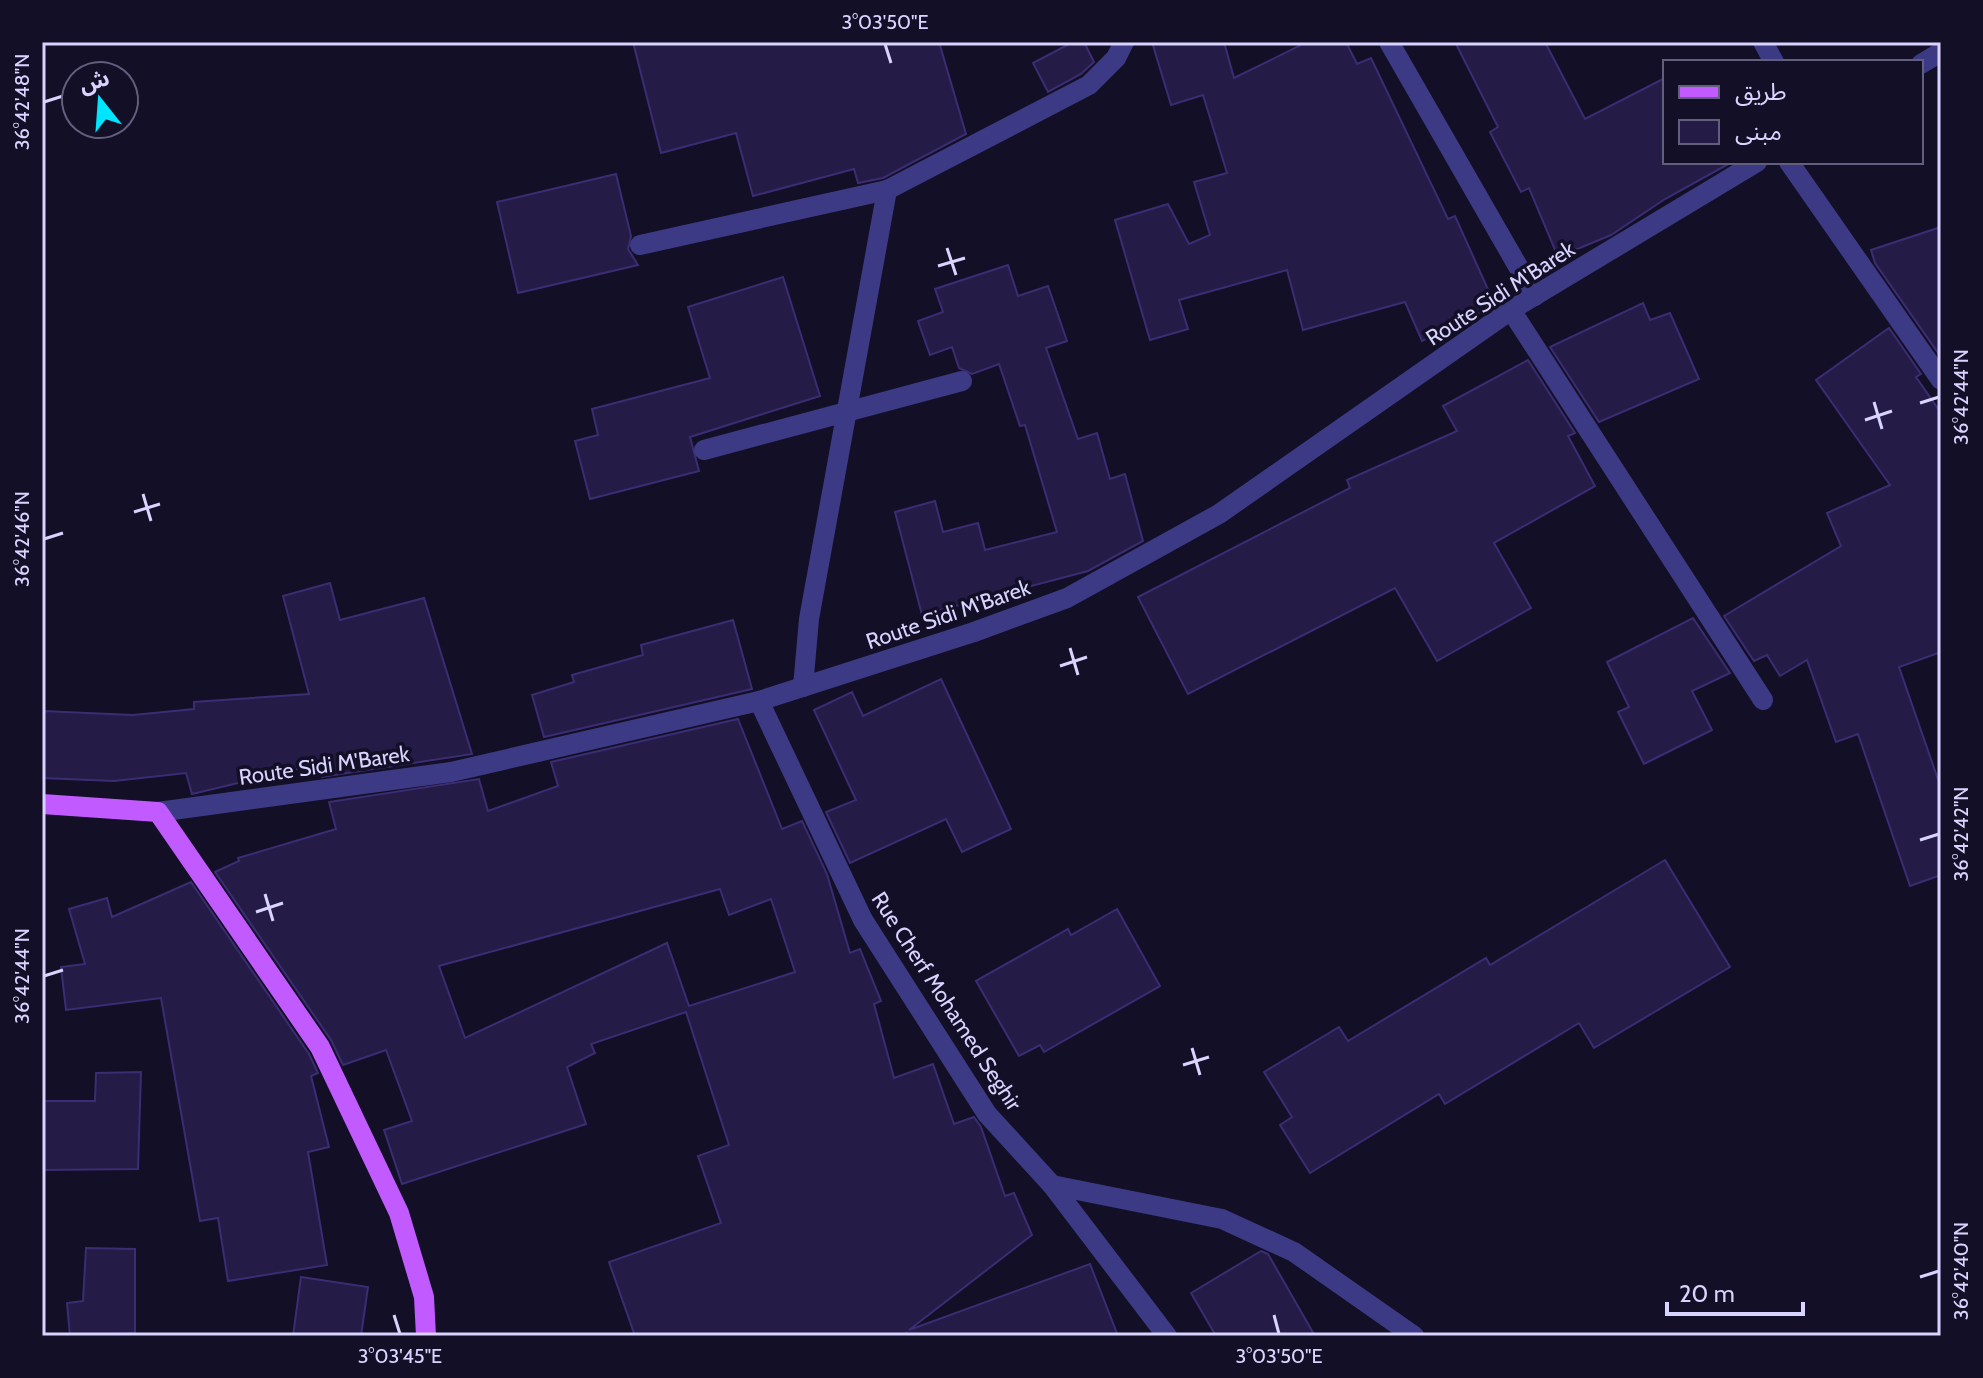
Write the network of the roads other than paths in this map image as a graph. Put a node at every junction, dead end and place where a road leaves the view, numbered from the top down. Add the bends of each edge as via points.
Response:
1 (1124, 42) edge
2 (1389, 42) edge
3 (1763, 42) edge
4 (1941, 52) edge
5 (1773, 60) edge
6 (1923, 63) edge
7 (1754, 164) edge
8 (1790, 164) edge
9 (887, 190) junction
10 (640, 245) dead end
11 (1535, 296) junction
12 (1511, 310) junction
13 (1941, 380) edge
14 (962, 381) dead end
15 (845, 412) junction
16 (704, 450) dead end
17 (803, 687) junction
18 (1763, 700) dead end
19 (759, 701) junction
20 (42, 804) edge
21 (158, 812) junction
22 (1052, 1185) junction
23 (426, 1336) edge
24 (1167, 1336) edge
25 (1414, 1336) edge

1 - 9 street via 1089,85
2 - 11 street
3 - 5 street
4 - 6 street
7 - 11 street, Route Sidi M'Barek
8 - 13 street
9 - 10 street
9 - 15 street
11 - 12 street, Route Sidi M'Barek
12 - 17 street, Route Sidi M'Barek via 1219,514 1142,560 1040,608
12 - 18 street
14 - 15 street
15 - 16 street
15 - 17 street via 809,619
17 - 19 street, Route Sidi M'Barek
19 - 21 street, Route Sidi M'Barek via 451,772
19 - 22 street, Rue Cherf Mohamed Seghir via 863,920 987,1114
20 - 21 main road, Route Sidi M'Barek
21 - 23 main road via 320,1047 399,1213 424,1297
22 - 24 street, Rue Cherf Mohamed Seghir
22 - 25 street via 1222,1219 1294,1252

